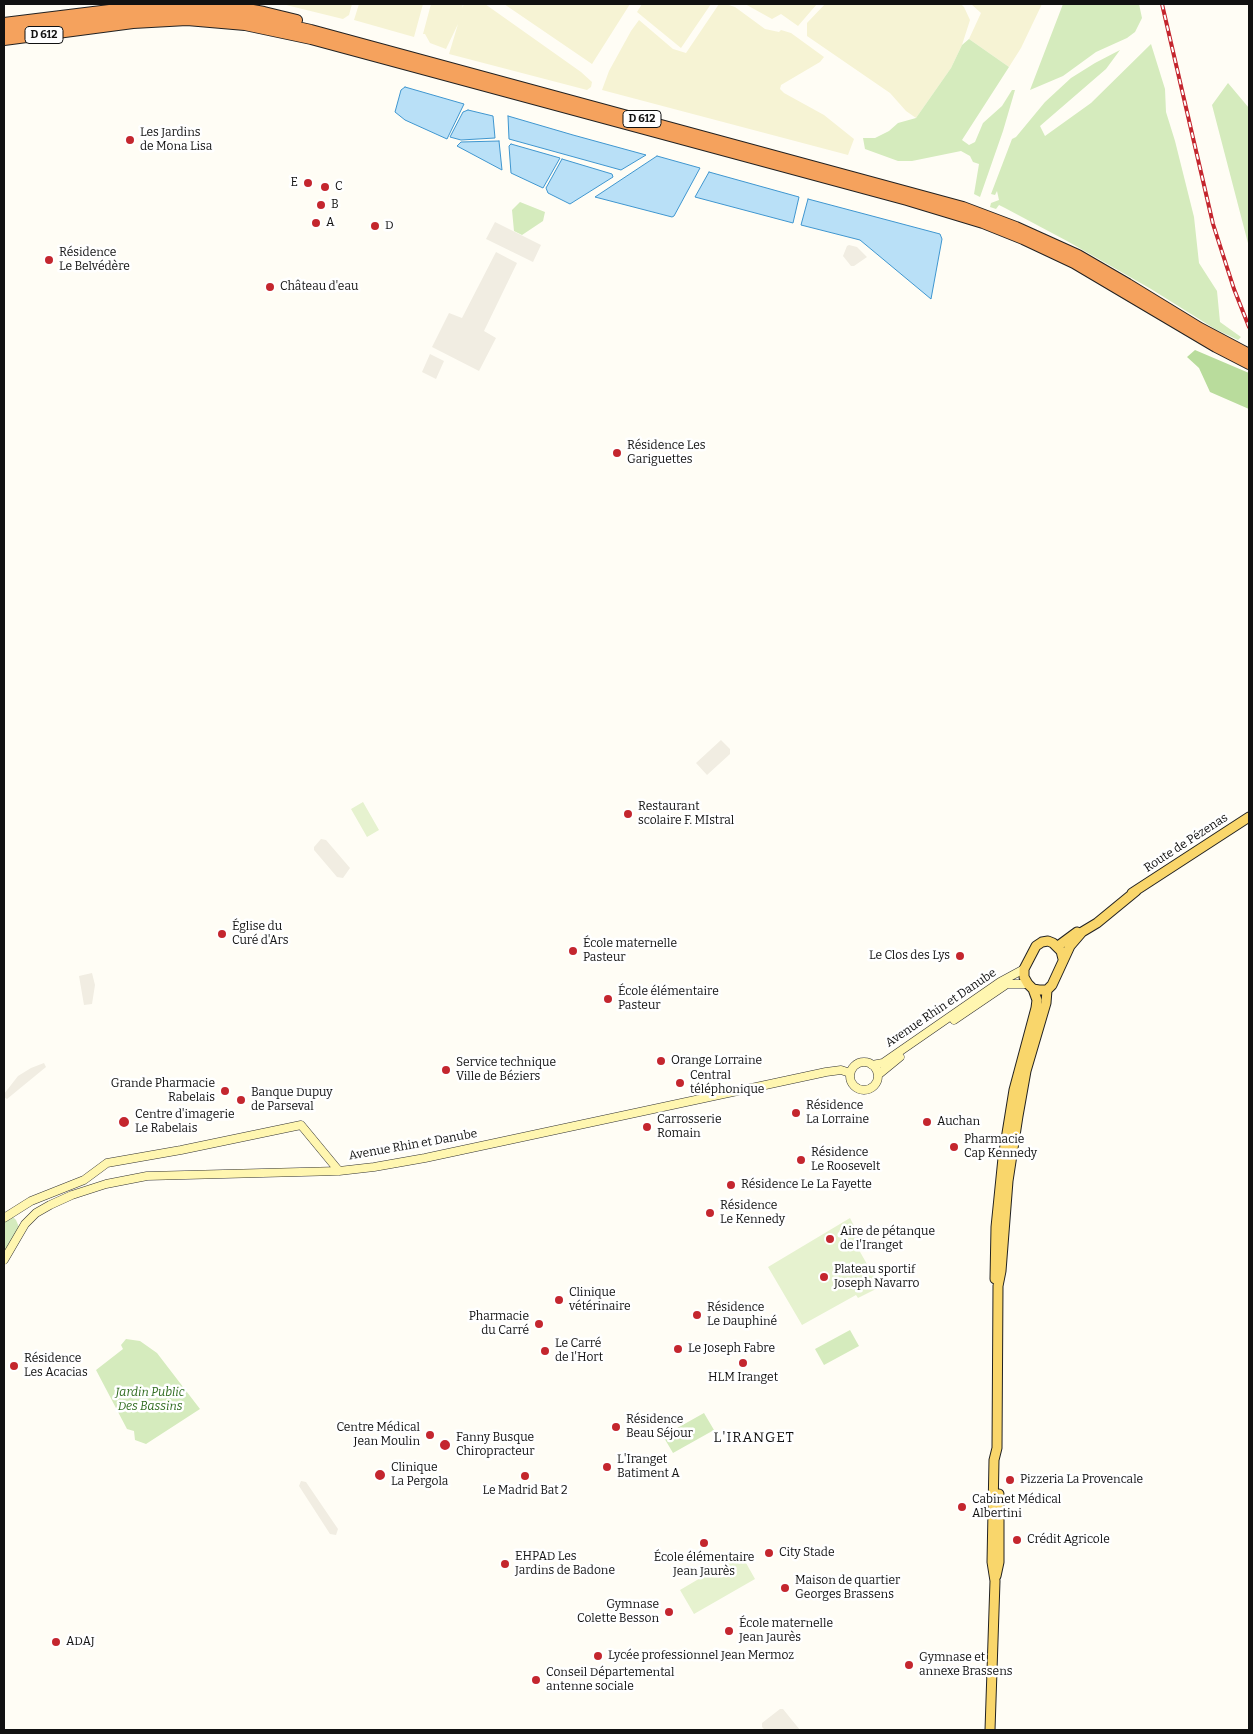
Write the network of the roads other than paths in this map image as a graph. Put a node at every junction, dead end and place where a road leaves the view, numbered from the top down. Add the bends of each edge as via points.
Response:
1 (156, 21) junction
2 (4, 23) edge
3 (4, 31) edge
4 (4, 40) edge
5 (4, 45) edge
6 (395, 52) junction
7 (1249, 357) edge
8 (1249, 817) edge
9 (1136, 891) junction
10 (1058, 946) junction
11 (1064, 959) junction
12 (1024, 969) junction
13 (1030, 986) junction
14 (1046, 990) junction
15 (872, 1065) junction
16 (850, 1073) junction
17 (878, 1075) junction
18 (1014, 1090) junction
19 (1018, 1116) junction
20 (1006, 1140) junction
21 (322, 1149) junction
22 (321, 1171) junction
23 (340, 1171) junction
24 (1008, 1181) junction
25 (4, 1218) edge
26 (4, 1260) edge
27 (998, 1286) junction
28 (997, 1448) junction
29 (995, 1581) junction
30 (990, 1730) edge

1 - 4 highway, D 612
1 - 5 highway
1 - 7 highway, D 612 via 233,23 290,34 940,209 1017,237 1074,263 1216,347
2 - 6 highway via 158,4 214,5 304,22 373,42
3 - 6 highway, D 612 via 135,14 205,12 271,20
6 - 7 highway, D 612 via 972,210 1071,252
8 - 9 main road, Route de Pézenas
9 - 10 main road
9 - 11 main road via 1082,932
10 - 11 main road
10 - 12 main road via 1048,941 1036,946
11 - 14 main road via 1052,985
12 - 13 main road via 1024,977
12 - 15 main road, Avenue Rhin et Danube via 1000,982 884,1063
13 - 14 main road
13 - 17 main road, Avenue Rhin et Danube via 1008,984 924,1039
13 - 18 main road via 1037,1000 1036,1008
14 - 19 main road via 1046,1003 1026,1071
15 - 16 main road via 858,1063
15 - 17 main road
16 - 17 main road via 853,1086 863,1091 874,1086
16 - 23 main road, Avenue Rhin et Danube via 841,1070 826,1072 425,1158
18 - 19 main road
18 - 20 main road
19 - 24 main road
20 - 24 main road via 1004,1176
20 - 27 main road via 996,1227 994,1278
21 - 22 main road via 326,1161
21 - 23 main road
21 - 25 main road via 301,1125 107,1163 84,1180 31,1201
22 - 23 main road, Avenue Rhin et Danube
22 - 26 main road, Avenue Rhin et Danube via 147,1176 98,1186 36,1213 25,1224
24 - 27 main road
27 - 28 main road
28 - 29 main road via 992,1562
28 - 29 main road via 1000,1460 999,1562
29 - 30 main road

